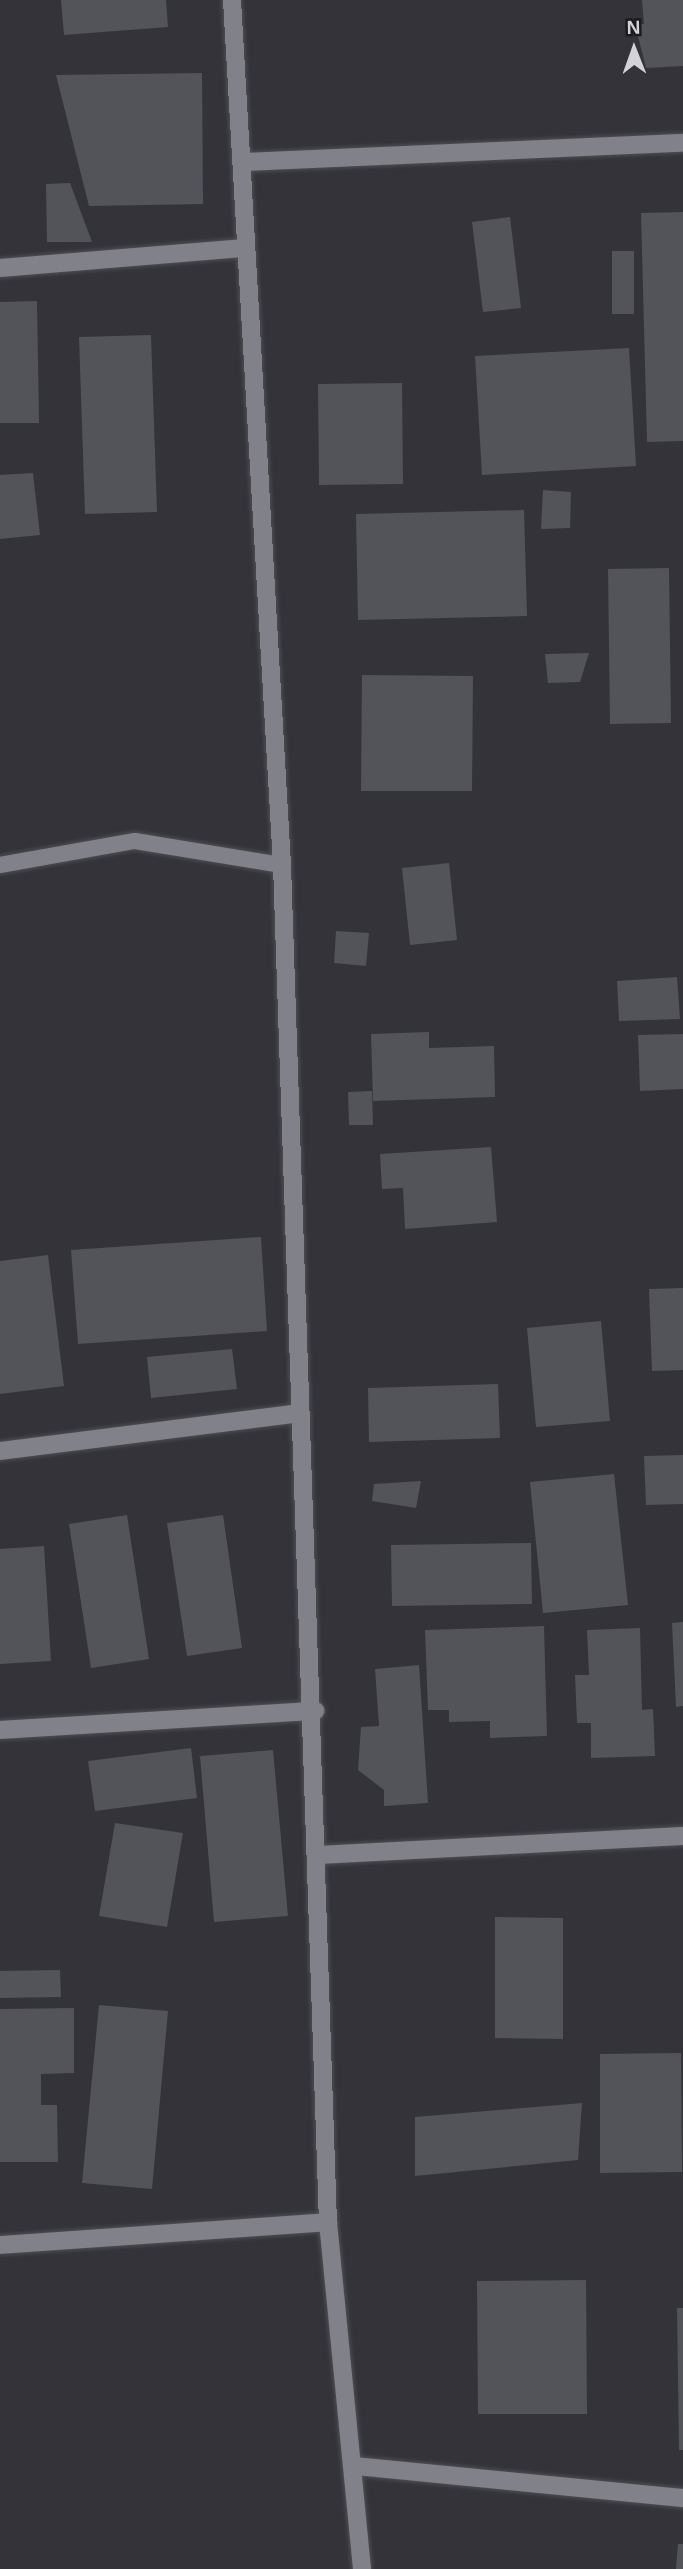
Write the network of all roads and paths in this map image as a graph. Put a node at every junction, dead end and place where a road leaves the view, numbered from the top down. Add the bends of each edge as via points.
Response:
1 (232, 0) edge
2 (683, 143) edge
3 (242, 162) junction
4 (246, 248) junction
5 (0, 268) edge
6 (282, 864) junction
7 (0, 866) edge
8 (300, 1413) junction
9 (0, 1451) edge
10 (315, 1710) junction
11 (0, 1730) edge
12 (683, 1836) edge
13 (318, 1854) junction
14 (328, 2222) junction
15 (0, 2245) edge
16 (355, 2466) junction
17 (683, 2498) edge
18 (362, 2569) edge

1 - 3 street
2 - 3 street
3 - 4 street
4 - 5 street
4 - 6 street
6 - 7 lane via 135,841
6 - 8 street
8 - 9 street
8 - 10 street
10 - 11 street
10 - 13 street
12 - 13 street
13 - 14 street
14 - 15 street
14 - 16 street
16 - 17 street
16 - 18 street

